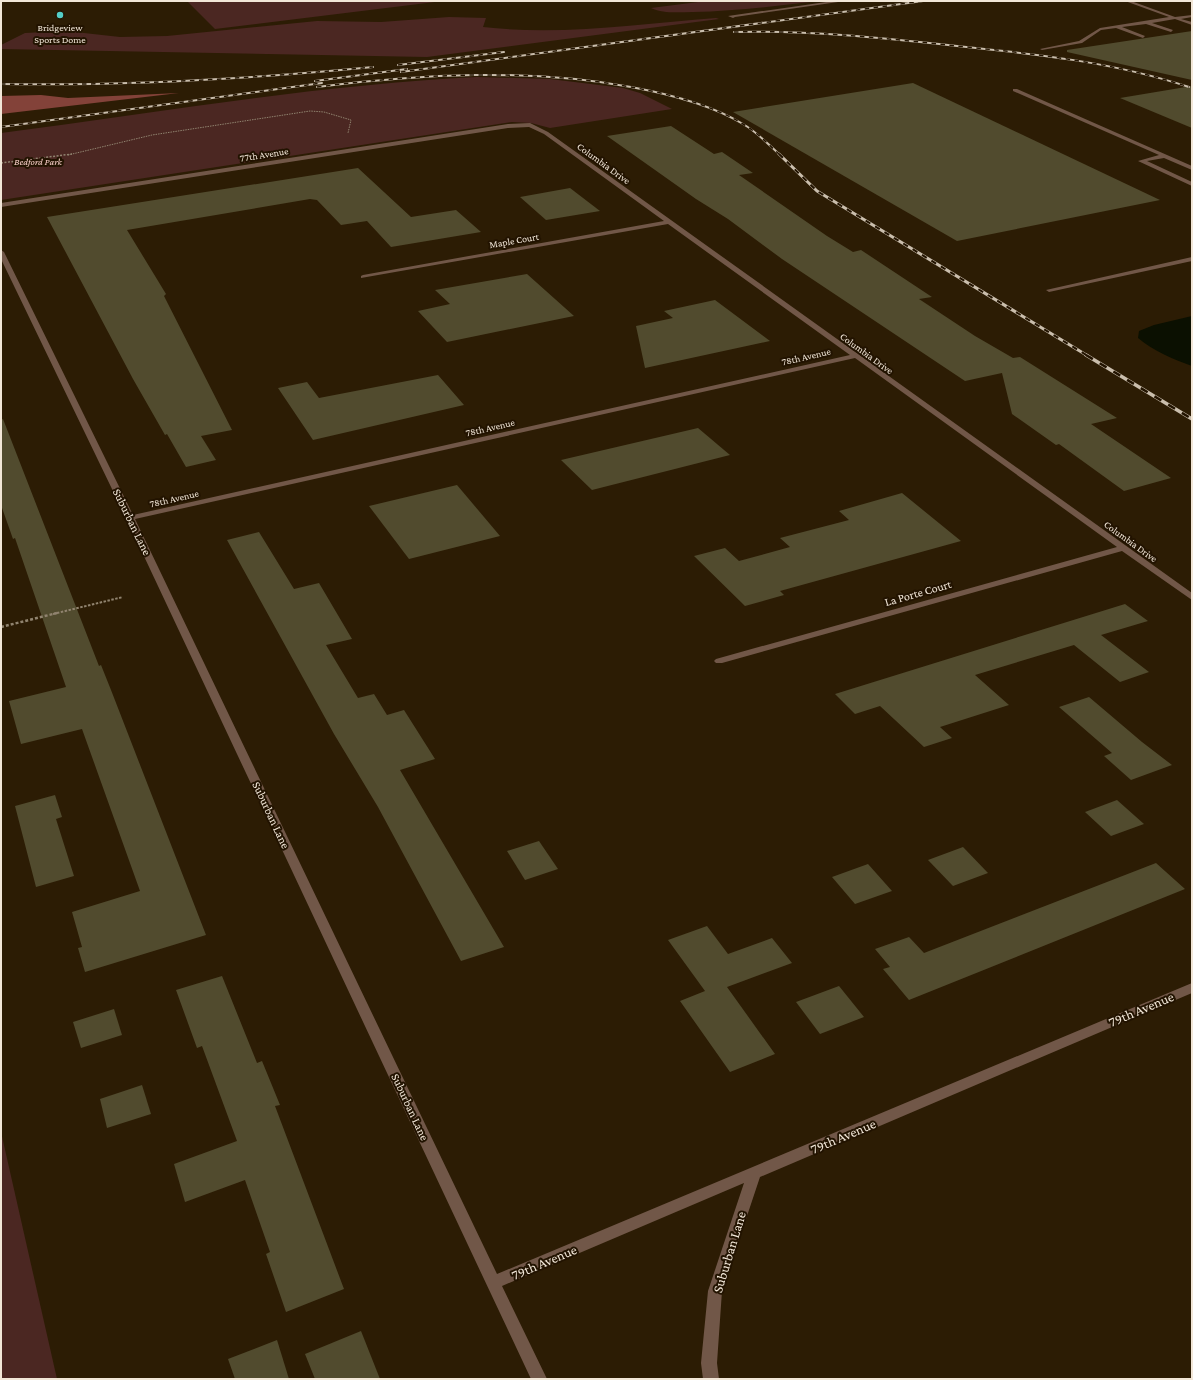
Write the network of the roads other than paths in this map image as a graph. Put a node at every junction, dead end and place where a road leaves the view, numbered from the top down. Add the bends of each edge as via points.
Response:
1 (843, 1) edge
2 (1128, 1) edge
3 (1192, 16) edge
4 (733, 18) dead end
5 (1175, 18) junction
6 (1146, 22) junction
7 (1192, 24) edge
8 (1116, 27) junction
9 (1171, 31) dead end
10 (1143, 36) dead end
11 (1042, 48) dead end
12 (1015, 90) dead end
13 (530, 125) joint
14 (1164, 156) junction
15 (1192, 168) edge
16 (1192, 184) edge
17 (1, 205) edge
18 (668, 222) junction
19 (1, 252) edge
20 (1192, 259) edge
21 (363, 277) dead end
22 (1049, 290) dead end
23 (854, 356) junction
24 (130, 518) junction
25 (1124, 548) junction
26 (1192, 597) edge
27 (718, 661) dead end
28 (1192, 988) edge
29 (754, 1174) junction
30 (493, 1284) junction
31 (538, 1379) edge
32 (711, 1379) edge

1 - 4 street via 730,16
2 - 5 street
3 - 5 street
5 - 6 street
5 - 7 street
6 - 8 street
6 - 9 street
8 - 10 street
8 - 11 street via 1100,29 1080,42
12 - 14 street
13 - 17 street, 77th Avenue via 508,126
13 - 18 street, Columbia Drive via 546,133
14 - 15 street
14 - 16 street via 1142,161
18 - 21 street, Maple Court
18 - 23 street, Columbia Drive
19 - 24 street, Suburban Lane
20 - 22 street
23 - 24 street, 78th Avenue
23 - 25 street, Columbia Drive
24 - 30 street, Suburban Lane
25 - 26 street, Columbia Drive
25 - 27 street, La Porte Court
28 - 29 street, 79th Avenue
29 - 30 street, 79th Avenue
29 - 32 street, Suburban Lane via 715,1291 709,1363
30 - 31 street, Suburban Lane

